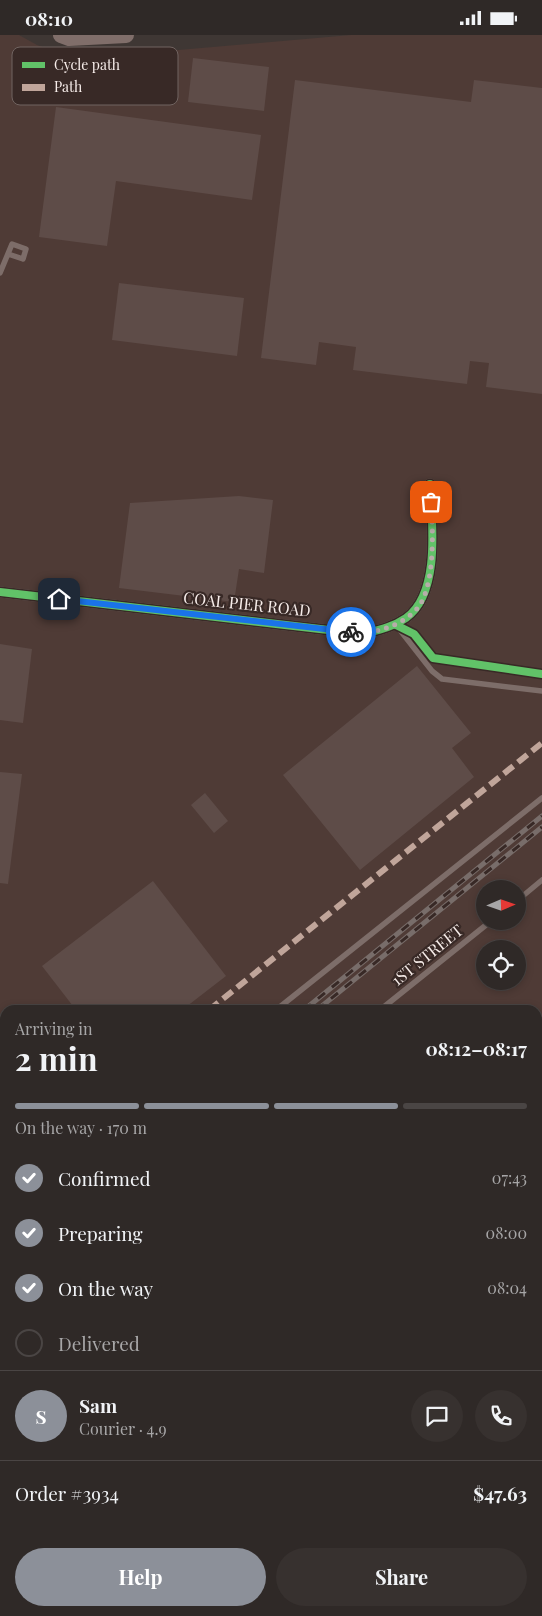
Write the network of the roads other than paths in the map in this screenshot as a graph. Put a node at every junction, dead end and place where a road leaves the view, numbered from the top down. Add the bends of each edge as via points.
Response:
1 (61, 35) edge
2 (126, 35) edge
3 (8, 254) dead end
4 (0, 273) edge
5 (430, 484) dead end
6 (0, 592) edge
7 (396, 625) junction
8 (542, 691) edge
9 (542, 798) edge
10 (542, 880) edge
11 (526, 893) edge
12 (480, 930) edge
13 (282, 1005) edge
14 (386, 1005) edge

1 - 2 main road via 69,39
3 - 4 lane
5 - 7 street, COAL PIER ROAD via 433,538 427,589 419,605
6 - 7 street, COAL PIER ROAD via 364,634
7 - 8 lane via 442,679
9 - 13 lane
10 - 11 lane
12 - 14 lane, 1ST STREET

